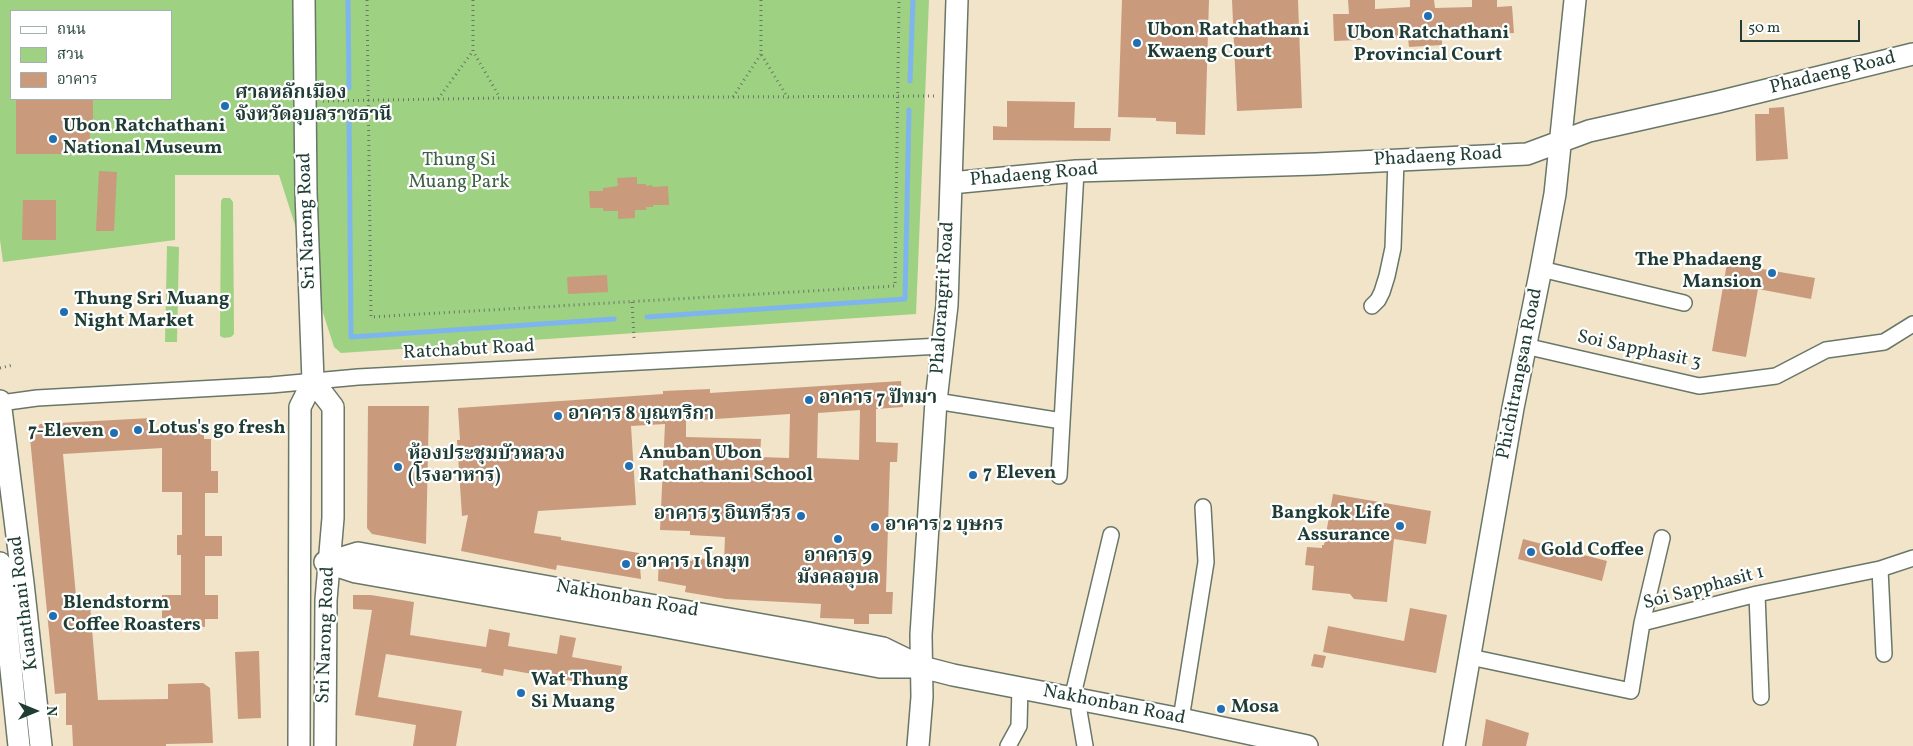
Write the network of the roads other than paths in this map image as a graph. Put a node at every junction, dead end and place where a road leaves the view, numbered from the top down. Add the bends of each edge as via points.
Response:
1 (304, 0) edge
2 (957, 0) edge
3 (1575, 0) edge
4 (1913, 54) edge
5 (1561, 141) junction
6 (1396, 160) junction
7 (1076, 171) junction
8 (951, 183) junction
9 (1541, 269) junction
10 (1684, 302) dead end
11 (1372, 306) dead end
12 (1913, 324) edge
13 (941, 346) junction
14 (1525, 346) junction
15 (313, 381) junction
16 (936, 401) junction
17 (0, 402) edge
18 (1062, 421) junction
19 (1059, 476) dead end
20 (1203, 507) dead end
21 (1111, 535) dead end
22 (1662, 538) dead end
23 (1913, 558) edge
24 (300, 560) junction
25 (329, 562) junction
26 (0, 563) edge
27 (1880, 569) junction
28 (9, 586) edge
29 (1757, 594) junction
30 (1642, 623) junction
31 (1884, 654) dead end
32 (1470, 657) junction
33 (922, 667) junction
34 (1020, 687) junction
35 (1762, 697) dead end
36 (1076, 699) junction
37 (1181, 719) junction
38 (19, 746) edge
39 (40, 746) edge
40 (299, 746) edge
41 (325, 746) edge
42 (918, 746) edge
43 (1008, 746) edge
44 (1085, 746) edge
45 (1307, 746) edge
46 (1454, 746) edge

1 - 15 street, Sri Narong Road
2 - 8 street, Phalorangrit Road
3 - 5 street, Phichitrangsan Road
4 - 5 street, Phadaeng Road via 1589,131
5 - 6 street, Phadaeng Road via 1527,154
5 - 9 street, Phichitrangsan Road
6 - 7 street, Phadaeng Road
6 - 11 street via 1392,248 1382,292
7 - 8 street, Phadaeng Road
7 - 18 street
8 - 13 street, Phalorangrit Road via 948,305
9 - 10 street
9 - 14 street, Phichitrangsan Road
12 - 14 street, Soi Sapphasit 3 via 1884,342 1826,350 1776,376 1699,386
13 - 15 street, Ratchabut Road
13 - 16 street, Phalorangrit Road
14 - 32 street, Phichitrangsan Road
15 - 17 street, Ratchabut Road
15 - 24 street, Sri Narong Road via 300,407
15 - 25 street, Sri Narong Road via 333,407 333,518
16 - 18 street
16 - 33 street, Phalorangrit Road via 921,635
17 - 28 street, Kuanthani Road
18 - 19 street
20 - 37 street via 1206,562
21 - 36 street
22 - 30 street
23 - 27 street, Soi Sapphasit 1
24 - 25 street, Nakhonban Road
24 - 40 street, Sri Narong Road
25 - 33 street, Nakhonban Road via 356,572 659,615 880,667
25 - 41 street, Sri Narong Road
26 - 28 street
27 - 29 street, Soi Sapphasit 1
27 - 31 street
28 - 38 street
28 - 39 street, Kuanthani Road
29 - 30 street, Soi Sapphasit 1
29 - 35 street
30 - 32 street, Soi Sapphasit 1 via 1631,691
32 - 46 street, Phichitrangsan Road
33 - 34 street, Nakhonban Road
33 - 42 street, Phalorangrit Road
34 - 36 street, Nakhonban Road
34 - 43 street via 1019,726
36 - 37 street, Nakhonban Road
36 - 44 street
37 - 45 street, Nakhonban Road

